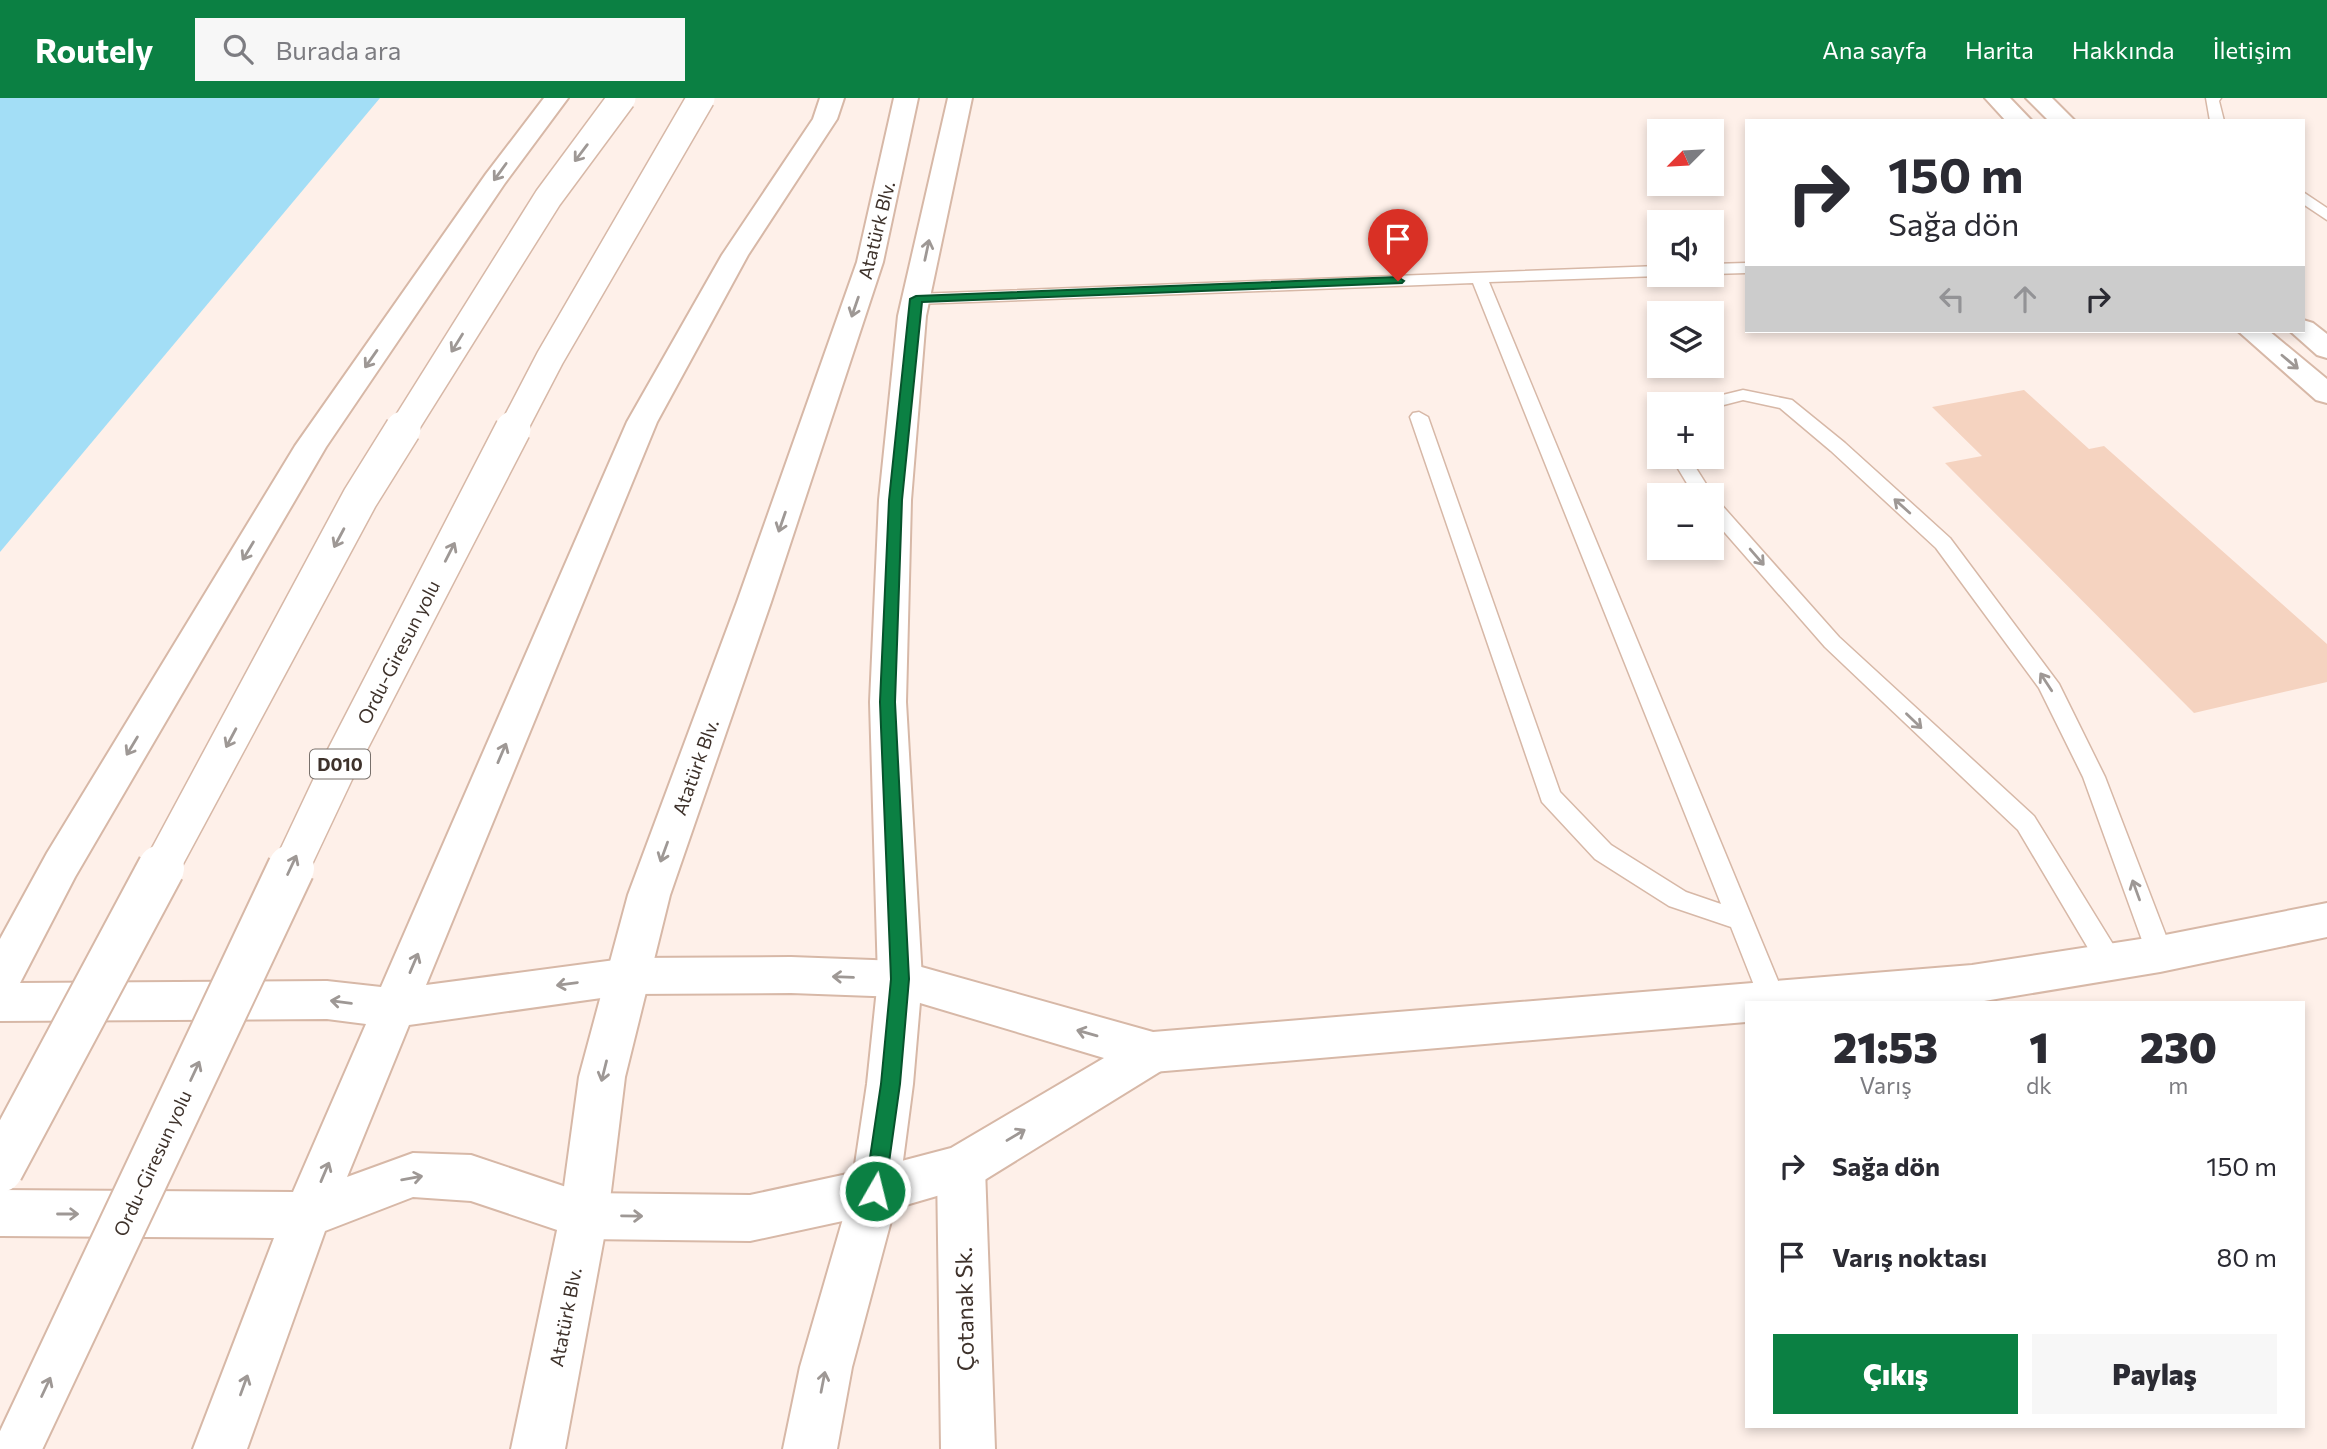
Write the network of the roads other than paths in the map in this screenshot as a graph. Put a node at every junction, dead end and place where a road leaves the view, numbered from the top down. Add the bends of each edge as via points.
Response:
1 (556, 98) edge
2 (622, 98) edge
3 (701, 98) edge
4 (832, 98) edge
5 (906, 98) edge
6 (960, 98) edge
7 (1997, 98) edge
8 (2038, 98) edge
9 (2214, 98) edge
10 (2018, 119) edge
11 (2061, 119) edge
12 (2217, 119) edge
13 (2305, 198) edge
14 (2327, 215) edge
15 (1745, 268) edge
16 (1724, 269) edge
17 (1647, 271) edge
18 (1479, 278) junction
19 (916, 299) junction
20 (2305, 331) edge
21 (2254, 333) edge
22 (2327, 349) edge
23 (2327, 394) edge
24 (1724, 400) edge
25 (1419, 417) dead end
26 (1724, 520) edge
27 (1740, 920) junction
28 (2327, 920) edge
29 (2160, 954) junction
30 (2110, 962) junction
31 (630, 976) junction
32 (900, 979) junction
33 (0, 980) edge
34 (1773, 1000) junction
35 (1761, 1001) edge
36 (0, 1002) edge
37 (1745, 1002) edge
38 (395, 1008) junction
39 (1153, 1052) junction
40 (961, 1168) junction
41 (0, 1169) edge
42 (875, 1191) junction
43 (0, 1213) edge
44 (307, 1215) junction
45 (584, 1216) junction
46 (17, 1449) edge
47 (220, 1449) edge
48 (538, 1449) edge
49 (810, 1449) edge
50 (968, 1449) edge

1 -> 33 main road via 311,446 61,864
2 -> 41 main road, bridge via 548,198 360,498
46 -> 3 main road, Ordu-Giresun yolu / D010, bridge via 340,764 550,358
38 -> 4 main road via 642,422 735,255 825,120
5 -> 31 main road, Atatürk Blv. via 870,262 649,895
19 -> 6 main road
7 - 10 main road
8 - 11 main road
9 - 12 lane
13 - 14 lane
15 - 16 lane
17 - 18 lane
18 - 19 lane
18 - 27 lane
19 - 32 main road via 895,500 888,702
20 - 22 main road
21 -> 23 main road
29 -> 24 lane via 2094,777 2048,684 1943,543 1786,404 1743,395
25 - 27 lane via 1550,796 1603,852 1678,899
26 -> 30 lane via 1832,642 2026,823
27 - 34 lane
28 - 29 main road
29 - 30 main road
30 - 34 main road via 1972,984
32 -> 31 main road
31 -> 38 main road
31 -> 45 main road, Atatürk Blv. via 602,1077
39 -> 32 main road
32 - 42 main road
34 - 35 main road
38 -> 36 main road via 327,1000
37 - 39 main road
44 -> 38 main road
40 -> 39 main road
40 - 42 main road
40 - 50 main road, Çotanak Sk.
45 -> 42 main road via 750,1218
49 -> 42 main road via 825,1367
43 -> 44 main road
44 -> 45 main road via 413,1175 471,1178
47 -> 44 main road
45 - 48 main road, Atatürk Blv.

